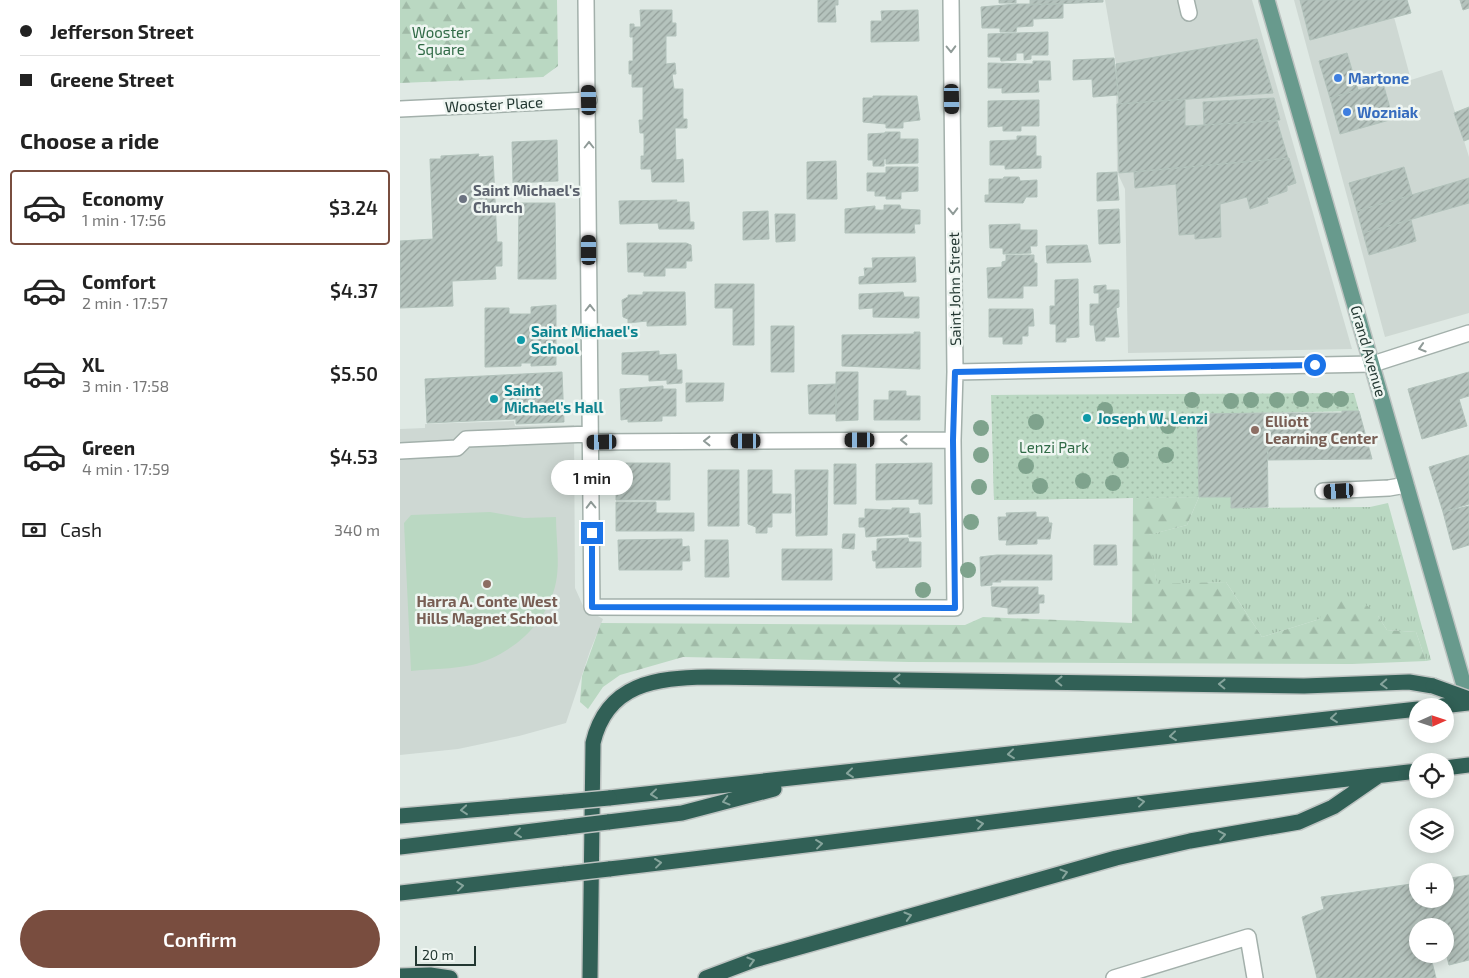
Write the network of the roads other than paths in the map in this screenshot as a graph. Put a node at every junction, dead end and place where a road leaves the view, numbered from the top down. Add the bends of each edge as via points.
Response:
1 (586, 0) edge
2 (951, 0) edge
3 (1267, 0) edge
4 (589, 100) junction
5 (400, 108) edge
6 (1469, 333) edge
7 (1372, 364) junction
8 (955, 372) junction
9 (590, 438) junction
10 (953, 440) junction
11 (400, 451) edge
12 (1406, 485) junction
13 (1322, 491) dead end
14 (1469, 699) edge
15 (1469, 703) edge
16 (1454, 705) edge
17 (1409, 710) edge
18 (1409, 772) edge
19 (824, 775) junction
20 (1380, 775) junction
21 (400, 816) edge
22 (400, 847) edge
23 (404, 893) edge
24 (400, 976) edge
25 (450, 978) edge
26 (590, 978) edge
27 (706, 978) edge
28 (1114, 978) edge
29 (1256, 978) edge

1 - 4 street
2 -> 8 street, Saint John Street
3 - 7 main road, Grand Avenue
4 - 5 street, Wooster Place
9 -> 4 street
6 -> 7 street
7 - 8 street
7 - 12 main road, Grand Avenue
8 - 10 street, Saint John Street
10 -> 9 street
10 -> 9 street, Saint John Street via 955,608 592,607
9 - 11 street via 466,438 457,448
12 - 13 street
12 - 15 main road, Grand Avenue
14 -> 26 highway, bridge via 1433,686 1409,682 1304,686 708,677 643,684 611,706 599,726 594,743
15 - 16 highway, bridge
17 -> 19 highway
18 - 20 highway
19 -> 21 highway, bridge
19 -> 22 highway, bridge via 682,813
23 -> 20 highway, bridge
27 -> 20 highway via 754,960 1116,858 1299,822 1333,807
24 - 25 highway
28 - 29 street via 1248,937

